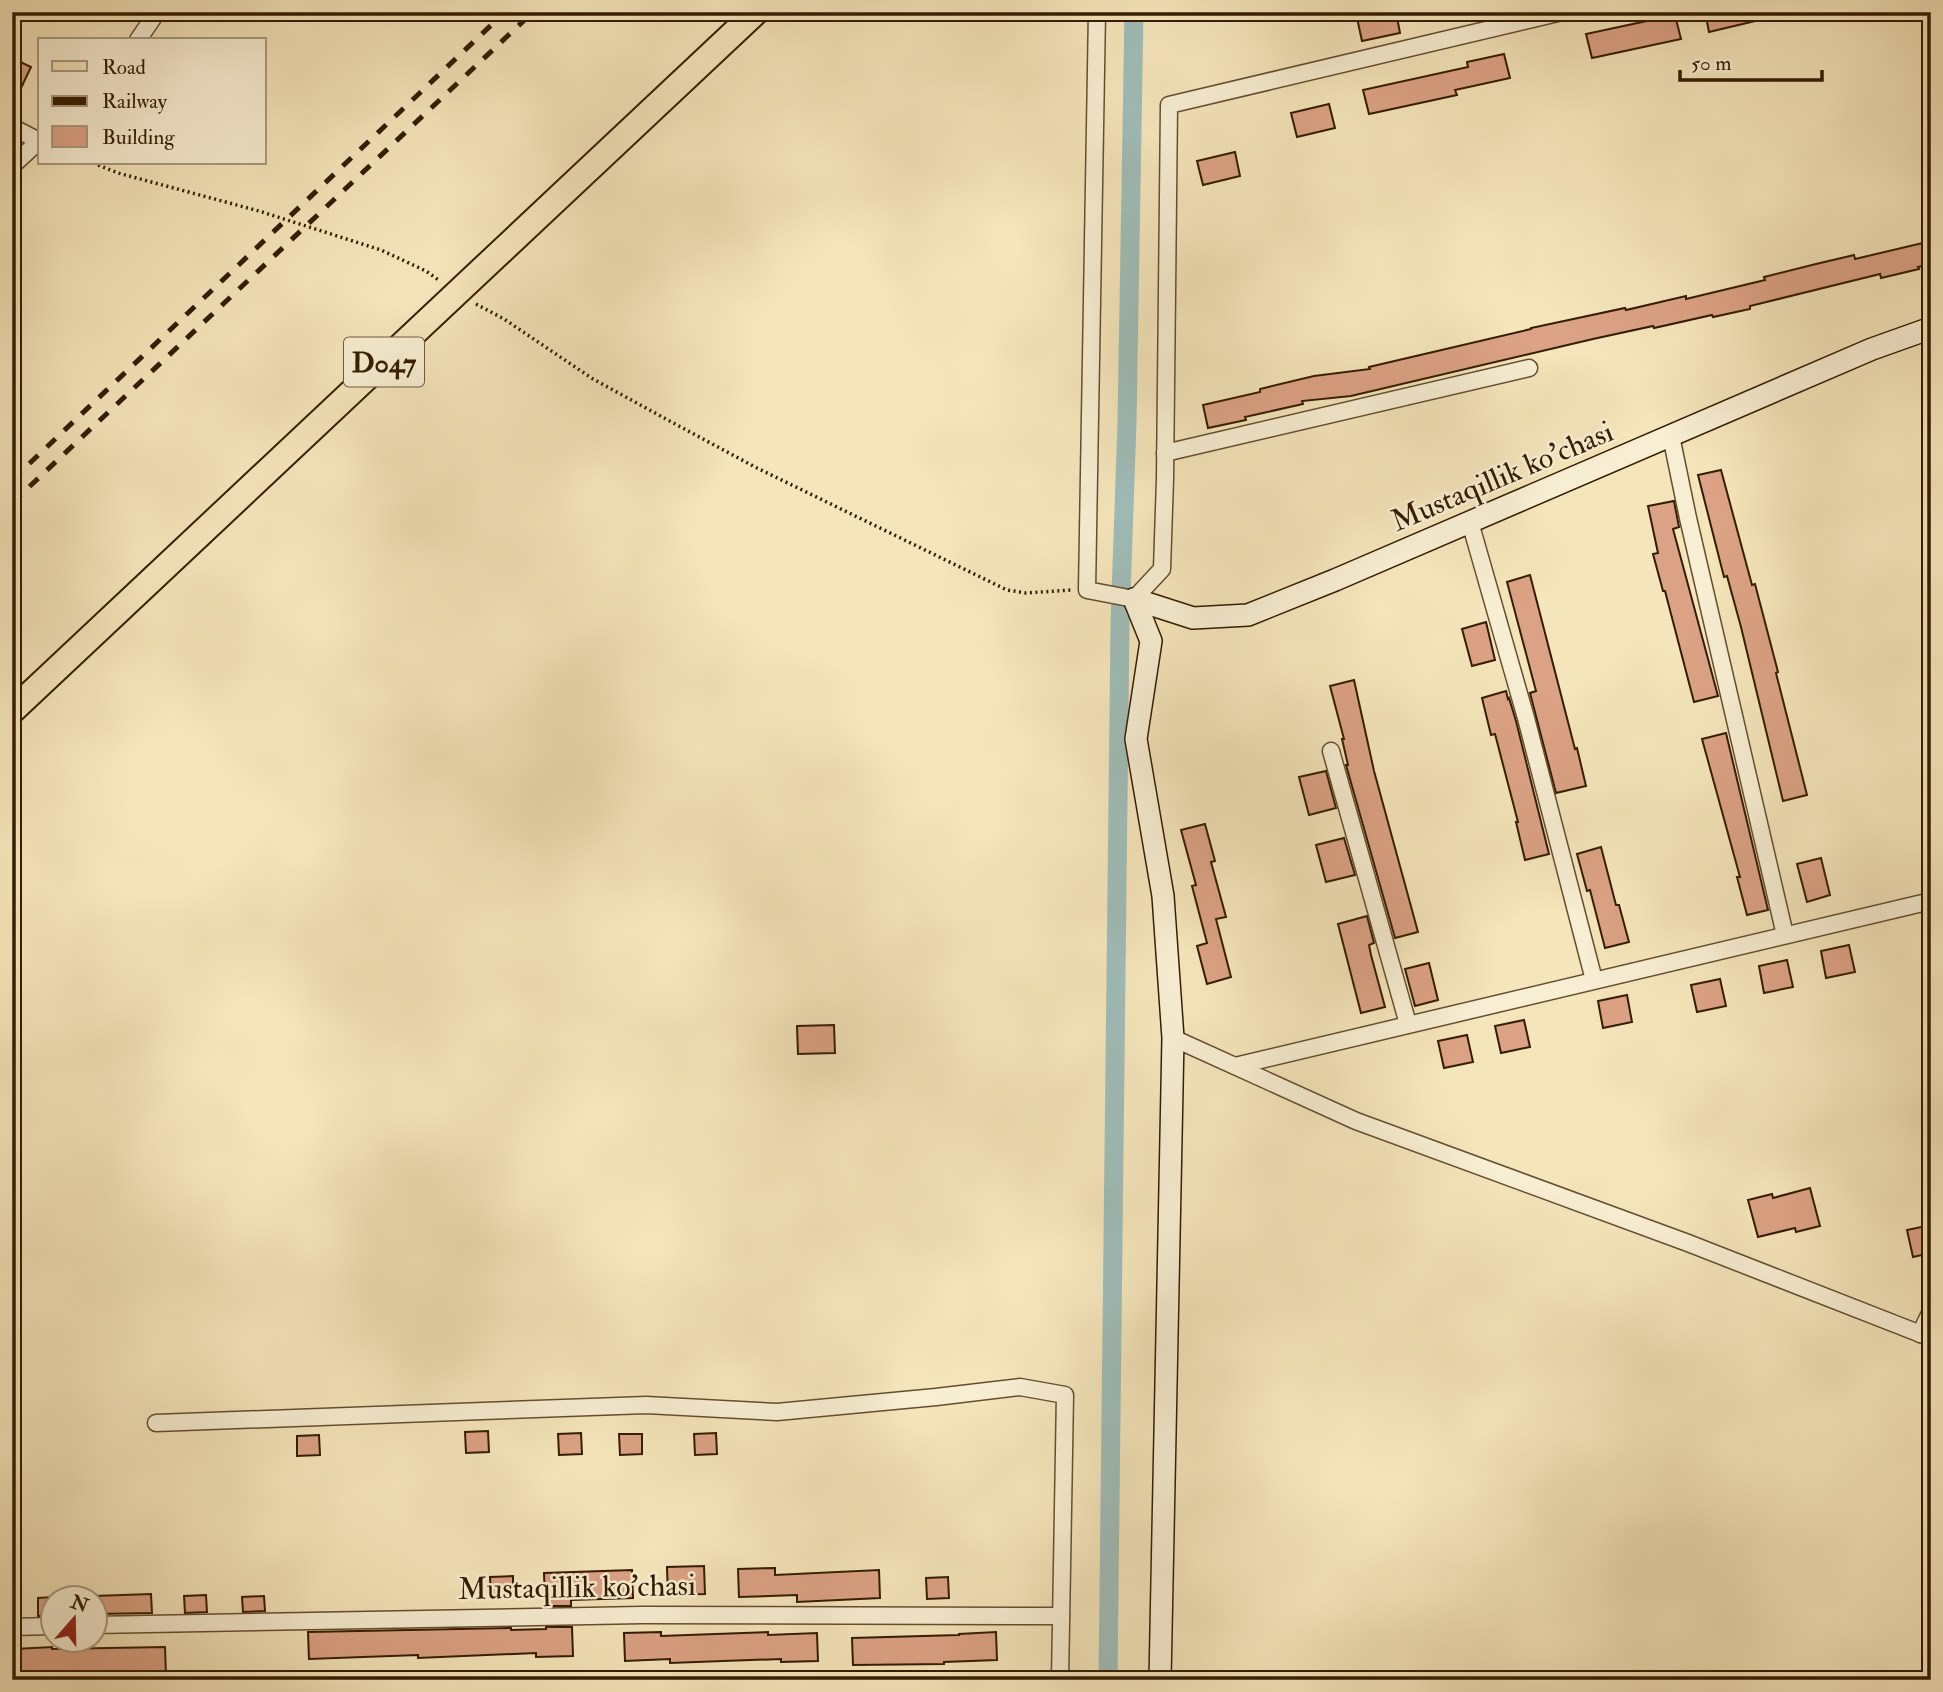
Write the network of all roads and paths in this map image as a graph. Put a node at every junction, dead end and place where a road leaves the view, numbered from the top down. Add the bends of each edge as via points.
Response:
1 (157, 12) edge
2 (756, 12) edge
3 (1097, 12) edge
4 (1562, 12) edge
5 (139, 38) edge
6 (12, 127) edge
7 (38, 140) edge
8 (38, 141) edge
9 (96, 164) edge
10 (12, 166) edge
11 (457, 293) junction
12 (1931, 328) edge
13 (1529, 368) dead end
14 (1671, 436) junction
15 (1165, 453) junction
16 (1470, 522) junction
17 (1087, 590) junction
18 (1134, 599) junction
19 (12, 711) edge
20 (1331, 751) dead end
21 (1931, 901) edge
22 (1785, 935) junction
23 (1594, 980) junction
24 (1408, 1024) junction
25 (1173, 1038) junction
26 (1235, 1066) junction
27 (1931, 1311) edge
28 (1925, 1336) edge
29 (156, 1423) dead end
30 (1061, 1616) junction
31 (108, 1625) edge
32 (38, 1626) edge
33 (12, 1627) edge
34 (1060, 1680) edge
35 (1160, 1680) edge

1 - 5 street
2 - 11 main road, D047
3 - 17 street
4 - 15 street via 1169,105
6 - 7 street
8 - 10 street
9 - 11 path via 381,250 426,271
11 - 17 path via 666,419 1007,590
11 - 19 main road, D047
12 - 14 street, Mustaqillik ko'chasi
13 - 15 street
14 - 16 street, Mustaqillik ko'chasi
14 - 22 street
15 - 18 street via 1162,569
16 - 18 street, Mustaqillik ko'chasi via 1248,615 1193,618
16 - 23 street
17 - 18 street, Mustaqillik ko'chasi
18 - 25 street via 1151,641 1136,739 1163,896
20 - 24 street
21 - 22 street
22 - 23 street
23 - 24 street
24 - 26 street
25 - 26 street
25 - 35 street
26 - 28 street via 1356,1122 1688,1243
27 - 28 street
29 - 30 street via 646,1405 777,1412 1020,1387 1065,1395
30 - 31 street, Mustaqillik ko'chasi via 642,1615
30 - 34 street
32 - 33 street

